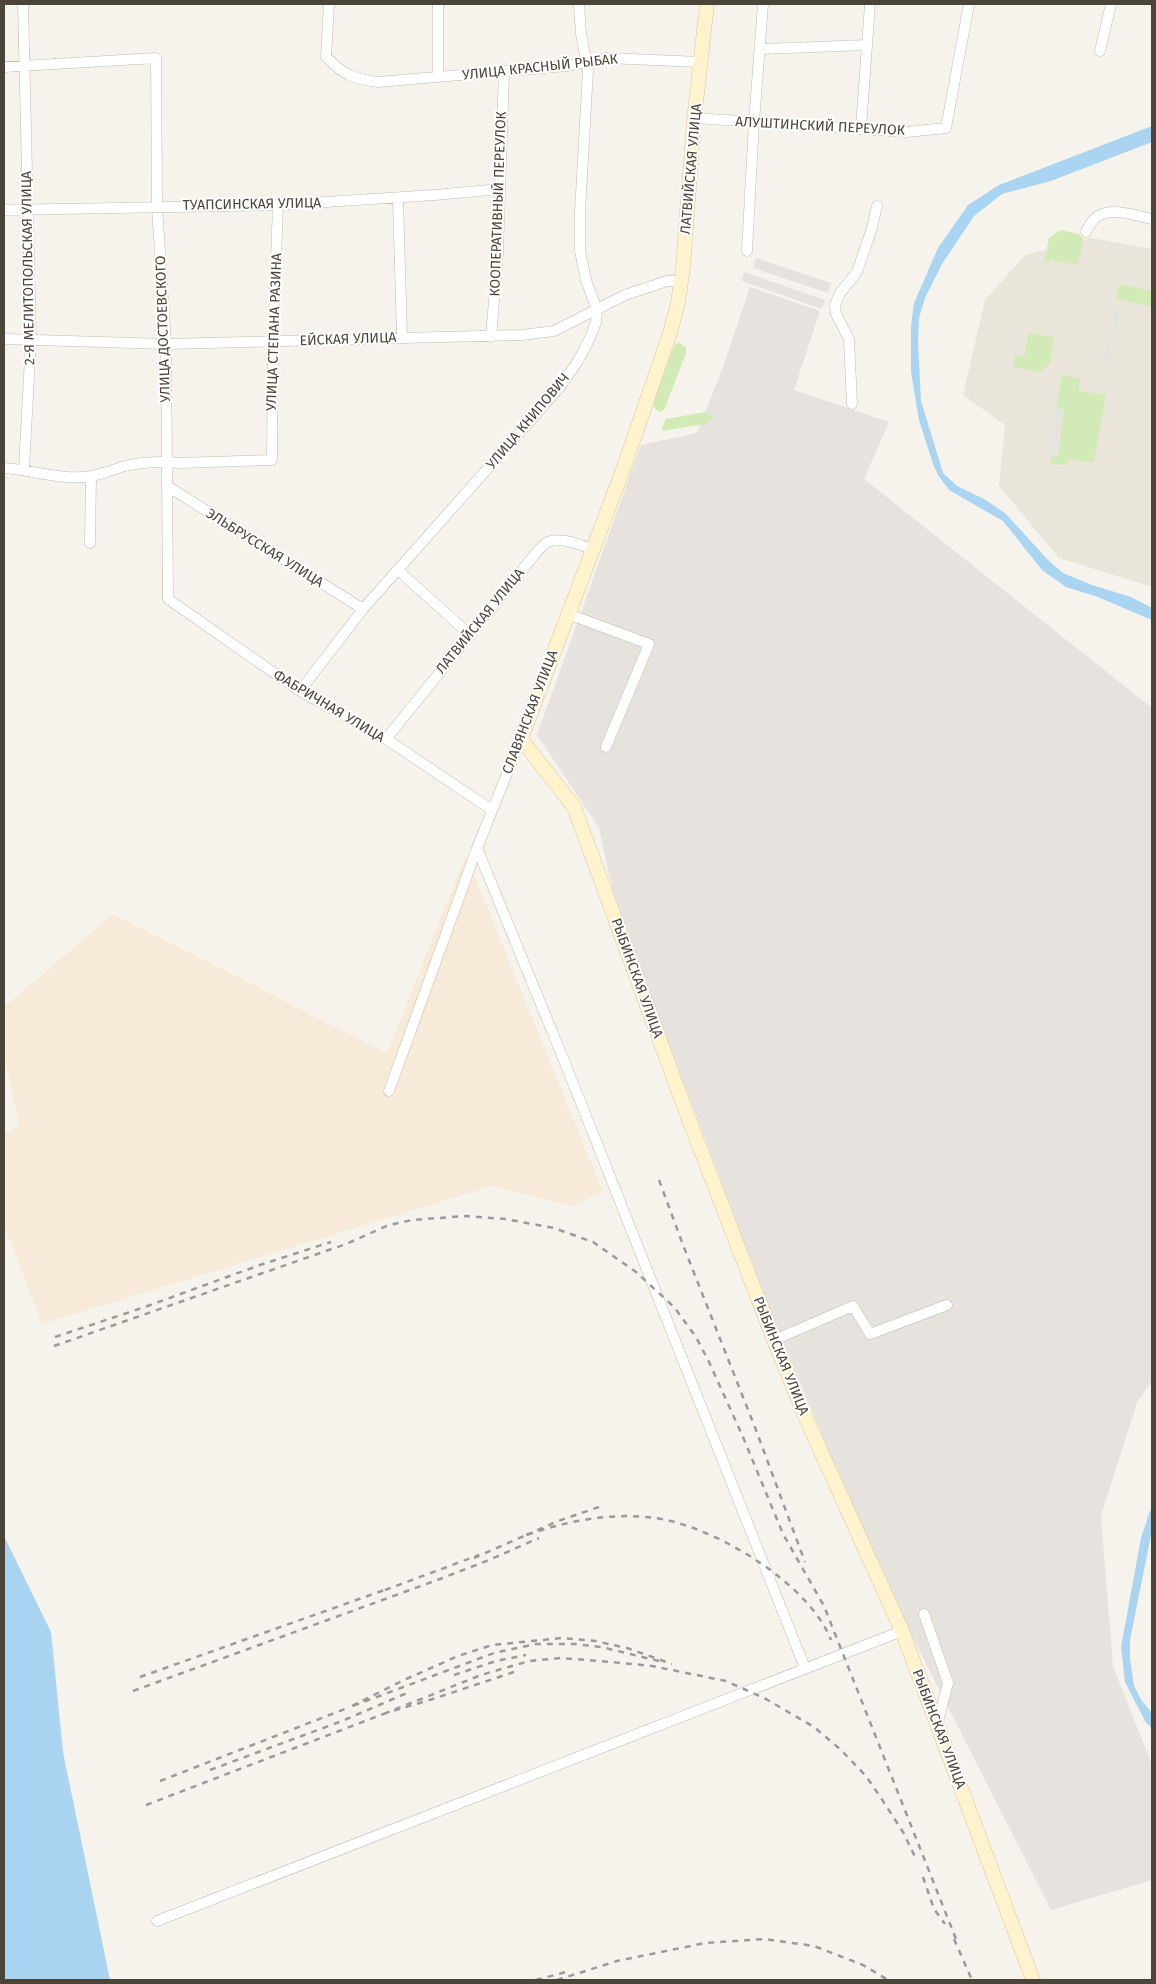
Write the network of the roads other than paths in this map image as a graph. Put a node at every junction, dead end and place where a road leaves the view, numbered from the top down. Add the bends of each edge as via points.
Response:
1 (23, 4) edge
2 (329, 4) edge
3 (438, 4) edge
4 (579, 4) edge
5 (707, 4) edge
6 (763, 4) edge
7 (870, 4) edge
8 (969, 4) edge
9 (1111, 4) edge
10 (867, 45) junction
11 (761, 49) junction
12 (1100, 51) dead end
13 (587, 61) junction
14 (701, 62) junction
15 (4, 67) edge
16 (24, 67) junction
17 (504, 72) junction
18 (438, 77) junction
19 (694, 118) junction
20 (754, 122) junction
21 (861, 128) junction
22 (500, 189) junction
23 (398, 198) junction
24 (278, 205) junction
25 (157, 206) junction
26 (877, 206) dead end
27 (29, 209) junction
28 (4, 210) edge
29 (1152, 219) edge
30 (1086, 232) dead end
31 (747, 251) dead end
32 (681, 281) junction
33 (596, 310) junction
34 (670, 333) joint
35 (402, 337) junction
36 (491, 337) junction
37 (4, 339) edge
38 (31, 339) junction
39 (273, 342) junction
40 (166, 344) junction
41 (852, 404) dead end
42 (166, 461) junction
43 (4, 468) edge
44 (24, 469) junction
45 (91, 476) junction
46 (167, 486) junction
47 (90, 543) dead end
48 (593, 550) junction
49 (398, 570) junction
50 (168, 599) joint
51 (362, 609) junction
52 (568, 614) junction
53 (469, 634) junction
54 (300, 692) junction
55 (386, 739) junction
56 (521, 739) junction
57 (606, 747) dead end
58 (492, 810) junction
59 (477, 848) junction
60 (389, 1091) dead end
61 (947, 1305) dead end
62 (774, 1340) junction
63 (924, 1614) dead end
64 (902, 1631) junction
65 (805, 1668) junction
66 (937, 1725) junction
67 (156, 1922) dead end
68 (1033, 1980) edge

1 - 16 street, 2-Я МЕЛИТОПОЛЬСКАЯ УЛИЦА
2 - 18 street, УЛИЦА КРАСНЫЙ РЫБАК via 326,57 354,79 378,82
3 - 18 street
4 - 13 street, УЛИЦА КНИПОВИЧ
5 - 14 main road, ЛАТВИЙСКАЯ УЛИЦА
6 - 11 street
7 - 10 street
8 - 21 street, АЛУШТИНСКИЙ ПЕРЕУЛОК via 946,128 907,132
9 - 12 street
10 - 11 street
10 - 21 street
11 - 20 street
13 - 14 street, УЛИЦА КРАСНЫЙ РЫБАК via 607,58
13 - 17 street, УЛИЦА КРАСНЫЙ РЫБАК
13 - 33 street, УЛИЦА КНИПОВИЧ via 580,251
14 - 19 main road, ЛАТВИЙСКАЯ УЛИЦА
15 - 16 street
16 - 25 street, УЛИЦА ДОСТОЕВСКОГО via 156,58
16 - 27 street, 2-Я МЕЛИТОПОЛЬСКАЯ УЛИЦА
17 - 18 street, УЛИЦА КРАСНЫЙ РЫБАК
17 - 22 street, КООПЕРАТИВНЫЙ ПЕРЕУЛОК
19 - 20 street, АЛУШТИНСКИЙ ПЕРЕУЛОК
19 - 32 main road, ЛАТВИЙСКАЯ УЛИЦА
20 - 21 street, АЛУШТИНСКИЙ ПЕРЕУЛОК
20 - 31 street
22 - 23 street, ТУАПСИНСКАЯ УЛИЦА
22 - 36 street, КООПЕРАТИВНЫЙ ПЕРЕУЛОК
23 - 24 street, ТУАПСИНСКАЯ УЛИЦА
23 - 35 street
24 - 25 street, ТУАПСИНСКАЯ УЛИЦА
24 - 39 street, УЛИЦА СТЕПАНА РАЗИНА
25 - 27 street, ТУАПСИНСКАЯ УЛИЦА
25 - 40 street, УЛИЦА ДОСТОЕВСКОГО
26 - 41 street via 857,272 835,304 836,314 849,338
27 - 28 street, ТУАПСИНСКАЯ УЛИЦА
27 - 38 street, 2-Я МЕЛИТОПОЛЬСКАЯ УЛИЦА
29 - 30 street via 1105,212 1091,221
32 - 33 street, ЕЙСКАЯ УЛИЦА via 646,286
32 - 34 main road, ЛАТВИЙСКАЯ УЛИЦА
33 - 36 street, ЕЙСКАЯ УЛИЦА via 554,331
33 - 49 street, УЛИЦА КНИПОВИЧ via 596,322 590,338 560,387
34 - 48 main road, СЛАВЯНСКАЯ УЛИЦА
35 - 36 street, ЕЙСКАЯ УЛИЦА
35 - 39 street, ЕЙСКАЯ УЛИЦА
37 - 38 street, ЕЙСКАЯ УЛИЦА
38 - 40 street, ЕЙСКАЯ УЛИЦА
38 - 44 street, 2-Я МЕЛИТОПОЛЬСКАЯ УЛИЦА
39 - 40 street, ЕЙСКАЯ УЛИЦА
39 - 42 street, УЛИЦА СТЕПАНА РАЗИНА via 272,460
40 - 42 street, УЛИЦА ДОСТОЕВСКОГО
42 - 45 street via 126,466
42 - 46 street, УЛИЦА ДОСТОЕВСКОГО
43 - 44 street
44 - 45 street via 52,475
45 - 47 street
46 - 50 street, УЛИЦА ДОСТОЕВСКОГО
46 - 51 street, ЭЛЬБРУССКАЯ УЛИЦА
48 - 52 main road, СЛАВЯНСКАЯ УЛИЦА
48 - 53 street, ЛАТВИЙСКАЯ УЛИЦА via 569,542 548,542
49 - 51 street, УЛИЦА КНИПОВИЧ
49 - 53 street
50 - 54 street, ФАБРИЧНАЯ УЛИЦА
51 - 54 street, УЛИЦА КНИПОВИЧ
52 - 56 main road, СЛАВЯНСКАЯ УЛИЦА
52 - 57 street via 648,644
53 - 55 street, ЛАТВИЙСКАЯ УЛИЦА
54 - 55 street, ФАБРИЧНАЯ УЛИЦА
55 - 58 street, ФАБРИЧНАЯ УЛИЦА
56 - 58 street, СЛАВЯНСКАЯ УЛИЦА
56 - 62 main road, РЫБИНСКАЯ УЛИЦА via 574,807 688,1118
58 - 59 street, СЛАВЯНСКАЯ УЛИЦА
59 - 60 street, СЛАВЯНСКАЯ УЛИЦА
59 - 65 street
61 - 62 street via 870,1334 853,1306
62 - 64 main road, РЫБИНСКАЯ УЛИЦА
63 - 66 street via 948,1683
64 - 65 street
64 - 66 main road, РЫБИНСКАЯ УЛИЦА
65 - 67 street
66 - 68 main road, РЫБИНСКАЯ УЛИЦА

